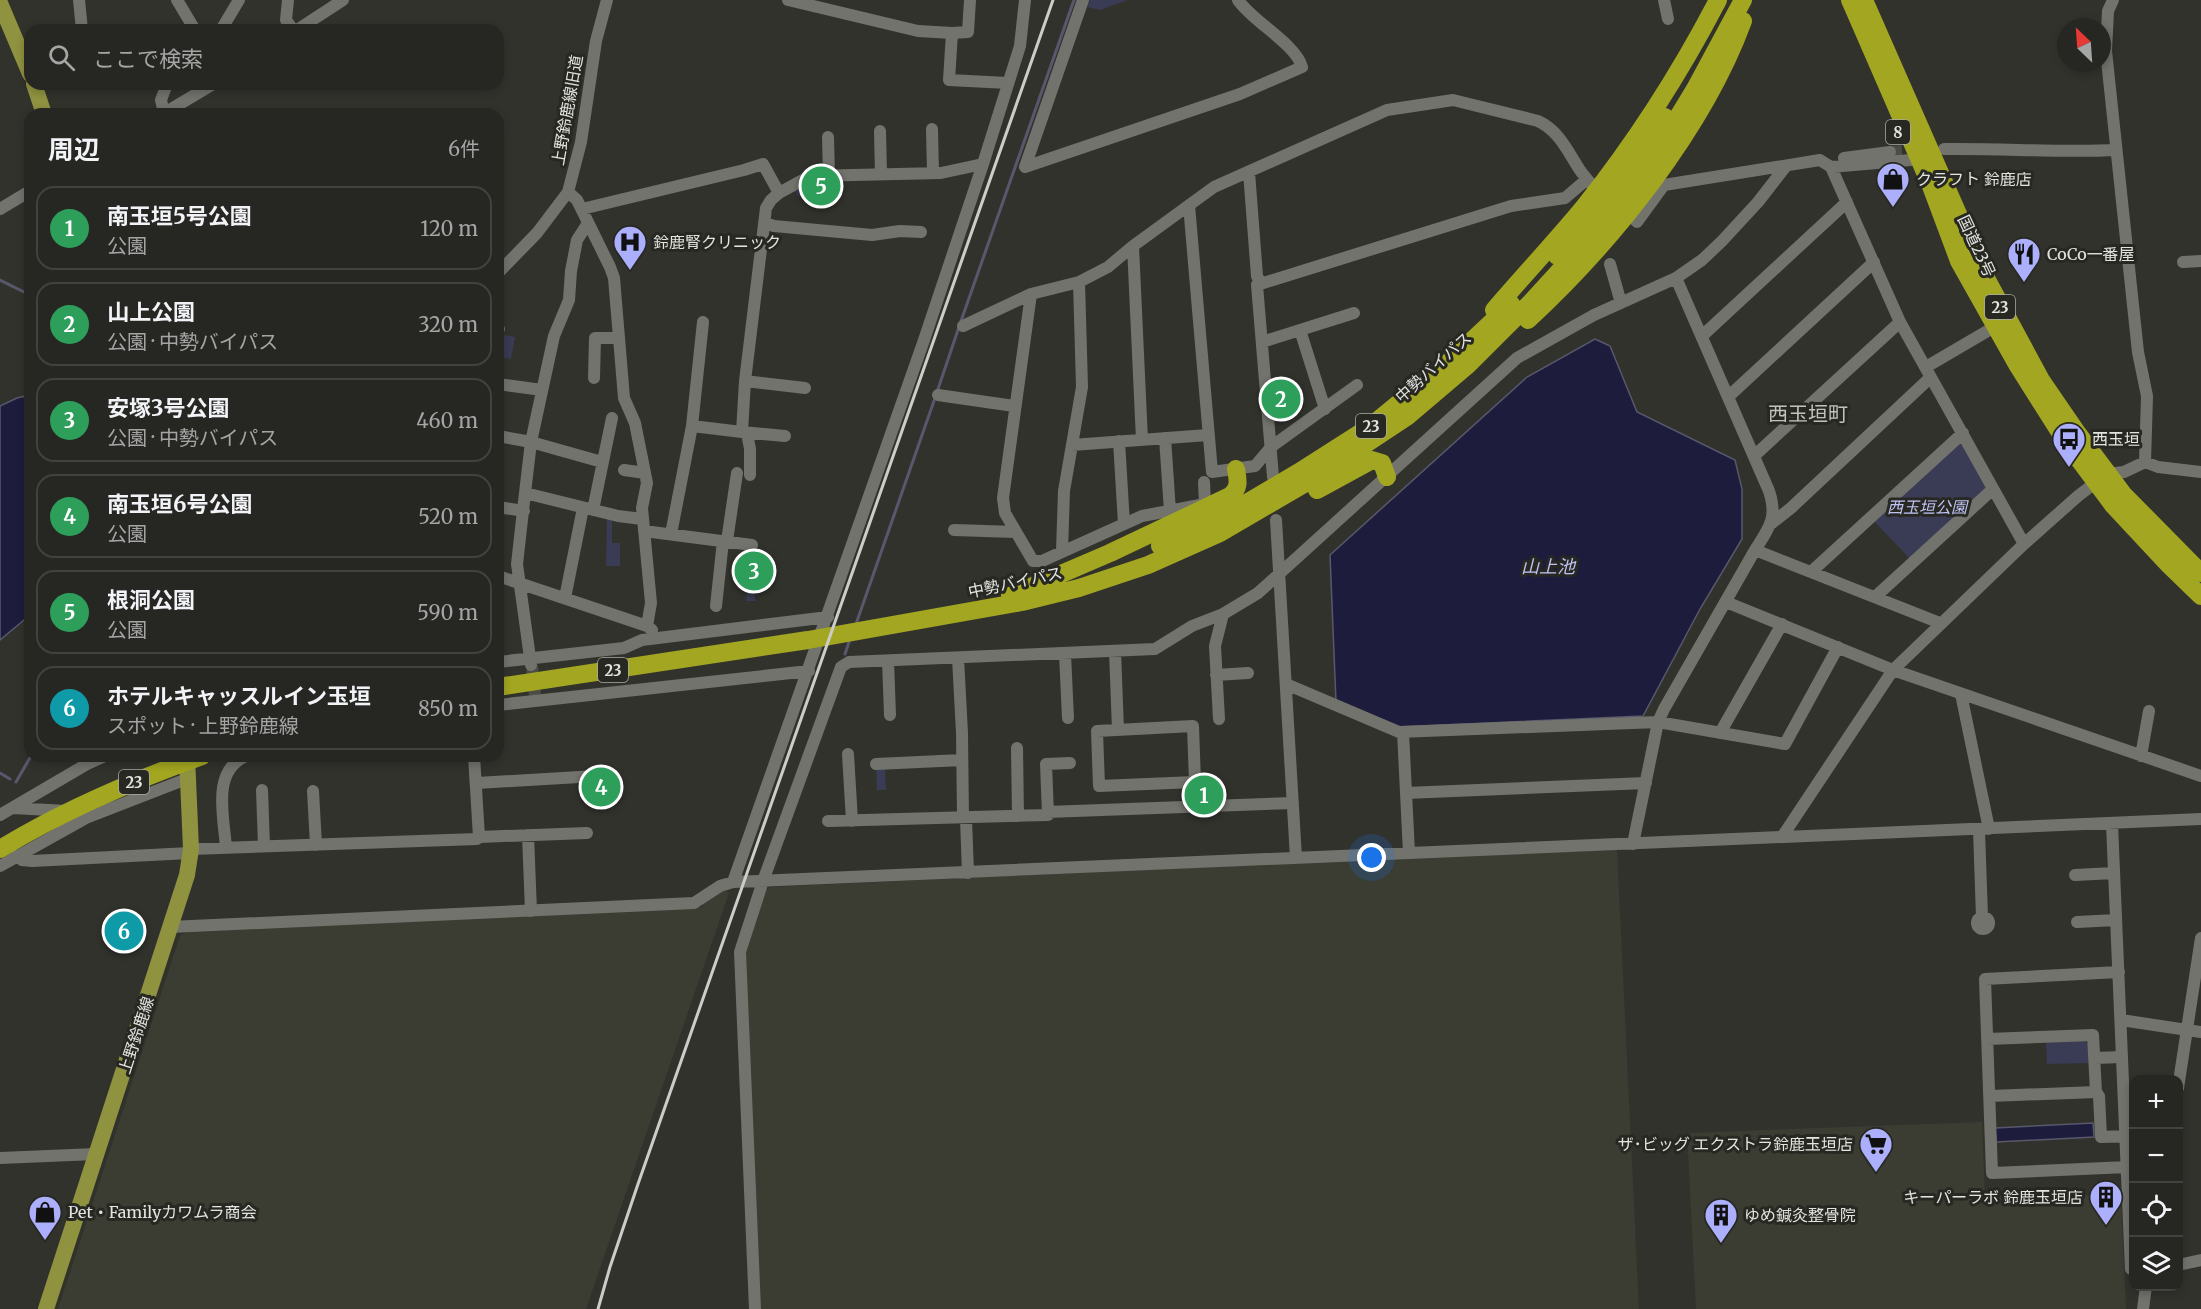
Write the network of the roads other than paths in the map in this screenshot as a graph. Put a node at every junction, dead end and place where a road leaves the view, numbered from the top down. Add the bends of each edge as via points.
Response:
1 (79, 0) edge
2 (177, 0) edge
3 (239, 0) edge
4 (288, 0) edge
5 (343, 0) edge
6 (607, 0) edge
7 (788, 0) edge
8 (970, 0) edge
9 (1025, 0) edge
10 (1083, 0) edge
11 (1238, 0) edge
12 (1664, 0) edge
13 (1718, 0) edge
14 (1735, 0) edge
15 (1743, 0) edge
16 (1751, 0) edge
17 (1841, 0) edge
18 (1850, 0) edge
19 (1864, 0) edge
20 (2113, 0) edge
21 (0, 3) edge
22 (1668, 20) dead end
23 (81, 24) edge
24 (191, 24) edge
25 (225, 24) edge
26 (290, 24) edge
27 (305, 24) edge
28 (952, 33) junction
29 (24, 46) edge
30 (1008, 83) junction
31 (1691, 87) junction
32 (36, 90) edge
33 (165, 90) edge
34 (203, 90) edge
35 (42, 108) edge
36 (162, 108) edge
37 (173, 108) edge
38 (932, 129) dead end
39 (880, 131) dead end
40 (828, 137) dead end
41 (1936, 147) junction
42 (2116, 150) junction
43 (1890, 152) tunnel mouth
44 (1820, 160) junction
45 (1911, 160) junction
46 (983, 164) junction
47 (1786, 166) junction
48 (1832, 167) junction
49 (1249, 172) junction
50 (933, 173) junction
51 (881, 174) junction
52 (829, 176) junction
53 (568, 192) junction
54 (779, 193) junction
55 (24, 195) edge
56 (1847, 202) junction
57 (1189, 205) junction
58 (0, 209) edge
59 (582, 209) junction
60 (1632, 217) dead end
61 (588, 223) junction
62 (765, 223) junction
63 (921, 232) dead end
64 (1133, 246) junction
65 (1959, 261) junction
66 (2201, 261) edge
67 (1874, 262) junction
68 (2182, 262) dead end
69 (504, 263) edge
70 (1610, 264) dead end
71 (1676, 278) junction
72 (1079, 282) junction
73 (1261, 284) junction
74 (1031, 294) junction
75 (1621, 303) junction
76 (1354, 313) dead end
77 (703, 322) dead end
78 (1900, 322) junction
79 (963, 326) dead end
80 (1996, 326) junction
81 (1300, 330) junction
82 (1702, 336) junction
83 (619, 338) junction
84 (1262, 342) junction
85 (1459, 363) junction
86 (1929, 372) junction
87 (594, 378) dead end
88 (745, 381) junction
89 (504, 385) edge
90 (1357, 385) dead end
91 (805, 388) dead end
92 (542, 390) junction
93 (938, 394) dead end
94 (1728, 397) junction
95 (1014, 406) junction
96 (1325, 409) junction
97 (612, 418) dead end
98 (692, 426) junction
99 (744, 432) junction
100 (1962, 433) junction
101 (1208, 435) junction
102 (785, 436) dead end
103 (504, 437) edge
104 (1165, 438) junction
105 (1142, 440) junction
106 (1119, 441) junction
107 (531, 442) junction
108 (1072, 445) junction
109 (1271, 447) junction
110 (1754, 456) junction
111 (602, 462) junction
112 (2145, 462) junction
113 (1236, 469) junction
114 (624, 470) dead end
115 (2201, 472) edge
116 (645, 473) junction
117 (1273, 477) dead end
118 (1387, 477) junction
119 (2102, 478) junction
120 (1204, 482) dead end
121 (1993, 489) junction
122 (525, 493) junction
123 (504, 508) edge
124 (588, 509) junction
125 (524, 511) junction
126 (1170, 511) junction
127 (1276, 520) dead end
128 (1772, 523) junction
129 (1124, 524) junction
130 (643, 525) junction
131 (954, 530) dead end
132 (1015, 532) junction
133 (671, 534) junction
134 (725, 541) junction
135 (2024, 544) junction
136 (752, 545) dead end
137 (1755, 550) junction
138 (1062, 551) junction
139 (1165, 558) junction
140 (1811, 572) junction
141 (2201, 573) edge
142 (1280, 574) junction
143 (504, 578) edge
144 (519, 583) junction
145 (2201, 596) edge
146 (1875, 597) junction
147 (565, 598) junction
148 (998, 602) junction
149 (1726, 602) junction
150 (716, 606) dead end
151 (1223, 614) junction
152 (948, 616) junction
153 (828, 617) junction
154 (1940, 623) junction
155 (1782, 624) junction
156 (647, 626) junction
157 (659, 639) junction
158 (1838, 647) junction
159 (1115, 651) junction
160 (1065, 654) junction
161 (957, 658) junction
162 (888, 661) junction
163 (504, 662) edge
164 (531, 662) junction
165 (1893, 670) junction
166 (809, 671) junction
167 (1248, 673) dead end
168 (1216, 675) junction
169 (1286, 684) junction
170 (504, 686) edge
171 (1961, 694) junction
172 (504, 704) edge
173 (2149, 711) dead end
174 (890, 715) dead end
175 (1068, 718) dead end
176 (1219, 719) dead end
177 (1658, 722) junction
178 (1118, 730) junction
179 (1403, 732) junction
180 (1720, 733) junction
181 (1017, 748) dead end
182 (848, 754) dead end
183 (2141, 756) junction
184 (962, 760) junction
185 (92, 762) edge
186 (236, 762) edge
187 (475, 762) edge
188 (191, 763) edge
189 (1070, 763) dead end
190 (876, 764) dead end
191 (613, 776) dead end
192 (2201, 776) edge
193 (477, 783) junction
194 (1646, 783) junction
195 (262, 790) dead end
196 (313, 791) dead end
197 (1406, 793) junction
198 (1293, 803) junction
199 (13, 808) junction
200 (68, 811) junction
201 (1047, 812) junction
202 (0, 815) edge
203 (1018, 816) junction
204 (964, 818) junction
205 (2201, 819) edge
206 (852, 821) junction
207 (828, 822) dead end
208 (2112, 824) junction
209 (1984, 830) junction
210 (587, 833) dead end
211 (528, 835) junction
212 (479, 837) junction
213 (1782, 837) junction
214 (1633, 844) junction
215 (316, 845) junction
216 (264, 846) junction
217 (226, 848) junction
218 (191, 851) junction
219 (8, 852) edge
220 (1409, 853) junction
221 (1296, 858) junction
222 (0, 866) edge
223 (968, 873) junction
224 (2114, 873) junction
225 (2074, 875) dead end
226 (763, 881) junction
227 (733, 882) junction
228 (531, 911) junction
229 (1982, 917) dead end
230 (2116, 920) junction
231 (2077, 922) dead end
232 (170, 927) junction
233 (2201, 938) edge
234 (2119, 972) junction
235 (2121, 1020) junction
236 (2194, 1031) edge
237 (1987, 1039) junction
238 (2122, 1057) junction
239 (2095, 1058) junction
240 (2182, 1075) edge
241 (2096, 1092) junction
242 (1990, 1096) junction
243 (2126, 1136) junction
244 (96, 1154) junction
245 (0, 1158) edge
246 (2127, 1167) junction
247 (2130, 1237) edge
248 (2201, 1260) edge
249 (2183, 1264) edge
250 (2145, 1291) edge
251 (46, 1309) edge
252 (754, 1309) edge
253 (2143, 1309) edge

1 - 23 street
2 - 24 street
3 - 25 street
4 - 26 street via 286,20
5 - 27 street
6 - 53 street, 上野鈴鹿線旧道
7 - 28 street via 918,31
8 - 28 street via 968,32
9 - 30 street via 1020,46
10 - 11 street via 1024,167 1240,94 1302,67 1297,55
12 - 22 street
13 - 85 highway via 1630,146
14 - 31 highway, 中勢バイパス / 23
15 - 31 highway, 中勢バイパス / 23
16 - 85 highway via 1719,77 1670,158 1616,227 1524,324
17 - 45 main road, 8
18 - 65 highway, 国道23号 / 23 via 1931,186
19 - 41 highway, 国道23号 / 23
20 - 42 street via 2105,39
21 - 29 main road
28 - 30 street via 949,80
30 - 46 street
31 - 85 highway, 中勢バイパス / 23 via 1586,224
32 - 35 main road
33 - 36 street
34 - 37 street
38 - 50 street
39 - 51 street
40 - 52 street
41 - 42 street via 1942,141 2069,152
41 - 119 highway, 国道23号 / 23 via 1987,280 2022,349
42 - 112 street via 2138,352 2147,396
43 - 44 street
44 - 47 street
44 - 48 street
45 - 48 street
45 - 65 main road, 8
46 - 50 street
46 - 153 street
47 - 60 street via 1664,185 1637,222
47 - 71 street via 1722,241
48 - 56 street
49 - 57 street via 1214,187
49 - 73 street via 1257,276
49 - 73 street via 1387,110 1453,100 1546,125 1570,152 1590,184 1565,198 1511,206
50 - 51 street
51 - 52 street
52 - 54 street via 810,176
53 - 59 street
53 - 69 street, 上野鈴鹿線旧道 via 537,233
54 - 59 street via 763,164
54 - 62 street via 766,208
55 - 58 street
56 - 67 street
56 - 82 street
57 - 64 street
57 - 101 street
59 - 61 street
61 - 83 street via 614,278
61 - 92 street via 577,240 569,300 554,336
62 - 63 street via 872,236
62 - 88 street
64 - 72 street via 1108,267
64 - 105 street
65 - 80 highway, 国道23号 / 23
66 - 68 street
67 - 78 street
67 - 94 street
70 - 75 street
71 - 75 street
71 - 82 street
72 - 74 street
72 - 108 street via 1082,387
73 - 84 street via 1257,285
74 - 79 street
74 - 95 street
75 - 118 street via 1517,358
76 - 81 street
77 - 98 street
78 - 86 street
78 - 110 street
80 - 86 street
80 - 119 highway, 国道23号 / 23 via 2044,408
81 - 84 street
81 - 96 street
82 - 94 street
83 - 87 street via 595,338
83 - 116 street via 624,398 635,423
84 - 109 street
85 - 139 highway, 中勢バイパス / 23 via 1408,416 1370,443 1220,533
85 - 148 highway, 中勢バイパス / 23 via 1371,426 1221,518 1142,556 1076,581
86 - 100 street
86 - 128 street
88 - 91 street
88 - 99 street
89 - 92 street
90 - 96 street
92 - 107 street
93 - 95 street
94 - 110 street
95 - 132 street via 1003,498 1005,513
96 - 109 street
97 - 111 street
98 - 99 street
98 - 133 street
99 - 102 street
99 - 134 street via 750,449
100 - 121 street
100 - 140 street
101 - 104 street
101 - 113 street via 1212,472
103 - 107 street
104 - 105 street
104 - 126 street
105 - 106 street
106 - 108 street
106 - 129 street
107 - 111 street
107 - 122 street
108 - 138 street via 1064,491
109 - 113 street via 1255,466
109 - 117 street
110 - 128 street via 1774,506
111 - 124 street
112 - 115 street
112 - 119 street
113 - 148 highway via 1239,484 1230,496
114 - 116 street
116 - 130 street
118 - 139 highway via 1382,463 1372,460 1262,523
118 - 142 street
119 - 135 street
119 - 141 highway, 国道23号 / 23
119 - 145 highway, 国道23号 / 23 via 2113,505
120 - 126 street via 1205,504
121 - 135 street
121 - 146 street
122 - 124 street
122 - 125 street
123 - 125 street
124 - 130 street
124 - 147 street
125 - 144 street via 517,564
126 - 129 street
127 - 142 street
128 - 137 street
129 - 138 street
130 - 133 street
130 - 156 street via 651,603
131 - 132 street
132 - 138 street via 1033,561
133 - 134 street
134 - 136 street
134 - 150 street
135 - 154 street
137 - 140 street
137 - 149 street
139 - 152 highway, 中勢バイパス / 23 via 1078,588
140 - 146 street
142 - 151 street
142 - 169 street
143 - 144 street
144 - 147 street
144 - 164 street
146 - 154 street
147 - 156 street
148 - 152 highway, 中勢バイパス / 23
149 - 155 street
149 - 177 street
151 - 159 street via 1192,626 1155,649
151 - 168 street via 1215,646
152 - 170 highway, 中勢バイパス / 23
153 - 157 street
153 - 166 street
154 - 165 street
155 - 158 street
155 - 180 street
156 - 157 street
157 - 164 street
158 - 165 street
158 - 180 street via 1785,744
159 - 160 street
159 - 178 street
160 - 161 street
160 - 175 street
161 - 162 street
161 - 184 street
162 - 174 street
162 - 226 street via 849,662 841,667
163 - 164 street
165 - 171 street
165 - 213 street
166 - 172 street
166 - 227 street
167 - 168 street
168 - 176 street
169 - 179 street
169 - 198 street
171 - 183 street
171 - 209 street
173 - 183 street
177 - 179 street
177 - 180 street
177 - 194 street
178 - 178 street via 1193,726 1194,782 1099,786 1097,731
179 - 197 street
181 - 203 street
182 - 206 street
183 - 192 street
184 - 190 street
184 - 204 street
185 - 199 street
186 - 217 street via 230,766 222,788
187 - 193 street
188 - 200 highway, 23
188 - 218 main road, 上野鈴鹿線
188 - 219 street via 136,797
189 - 201 street via 1046,764
191 - 193 street
193 - 212 street
194 - 197 street
194 - 214 street
195 - 216 street
196 - 215 street
197 - 220 street
198 - 201 street
198 - 221 street
199 - 200 street
199 - 202 street
200 - 219 highway, 23
201 - 203 street
203 - 204 street
204 - 206 street
204 - 223 street
205 - 208 street
206 - 207 street
208 - 209 street
208 - 224 street
209 - 213 street
209 - 229 street
210 - 211 street
211 - 212 street
211 - 228 street
212 - 215 street
213 - 214 street
214 - 220 street
215 - 216 street
216 - 217 street
217 - 218 street
218 - 219 street via 32,861
218 - 232 main road, 上野鈴鹿線
219 - 222 street
220 - 221 street
221 - 223 street
223 - 226 street
224 - 225 street
224 - 230 street
226 - 227 street
226 - 252 street via 740,952
227 - 228 street via 694,903
228 - 232 street
230 - 231 street
230 - 234 street
232 - 244 main road, 上野鈴鹿線
233 - 236 street
234 - 235 street
234 - 237 street via 1985,978
235 - 236 street
235 - 238 street
236 - 240 street
237 - 239 street via 2093,1035
237 - 242 street
238 - 239 street
238 - 243 street
239 - 241 street
241 - 242 street
241 - 243 street via 2101,1137
242 - 246 street via 1992,1173
243 - 246 street
244 - 245 street
244 - 251 main road, 上野鈴鹿線
246 - 247 street
248 - 249 street
250 - 253 street

